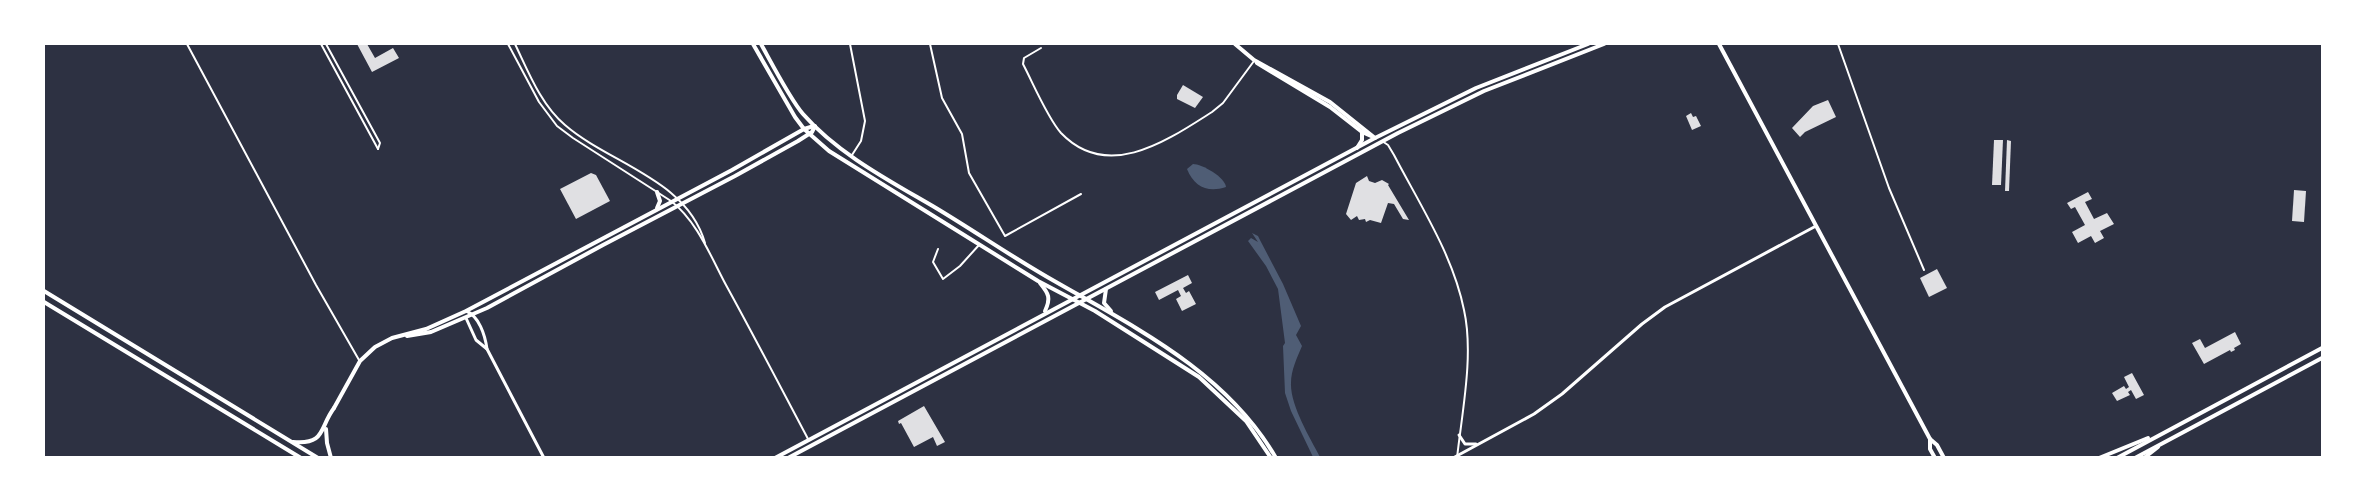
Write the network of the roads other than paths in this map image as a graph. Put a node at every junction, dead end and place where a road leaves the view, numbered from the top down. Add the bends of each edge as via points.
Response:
1 (187, 44) edge
2 (321, 44) edge
3 (326, 44) edge
4 (508, 44) edge
5 (515, 44) edge
6 (753, 44) edge
7 (761, 44) edge
8 (850, 44) edge
9 (930, 44) edge
10 (1235, 44) edge
11 (1588, 44) edge
12 (1604, 44) edge
13 (1719, 44) edge
14 (1838, 44) edge
15 (1041, 48) dead end
16 (1254, 60) junction
17 (815, 126) junction
18 (804, 129) junction
19 (1362, 132) junction
20 (810, 134) junction
21 (1375, 138) junction
22 (589, 141) junction
23 (1382, 141) junction
24 (584, 146) junction
25 (1357, 148) junction
26 (852, 155) junction
27 (657, 192) junction
28 (1081, 194) dead end
29 (915, 196) junction
30 (678, 198) junction
31 (671, 201) junction
32 (911, 202) junction
33 (683, 204) junction
34 (678, 206) junction
35 (936, 208) junction
36 (923, 209) junction
37 (654, 210) junction
38 (1817, 226) junction
39 (980, 244) junction
40 (705, 246) junction
41 (938, 249) dead end
42 (1924, 270) dead end
43 (1038, 280) junction
44 (1107, 288) junction
45 (44, 291) edge
46 (1079, 295) junction
47 (1072, 298) junction
48 (1086, 299) junction
49 (44, 302) edge
50 (1080, 302) junction
51 (466, 310) junction
52 (1045, 313) junction
53 (474, 315) junction
54 (1115, 316) junction
55 (466, 319) junction
56 (398, 336) junction
57 (2322, 348) edge
58 (487, 349) junction
59 (2322, 358) edge
60 (360, 361) junction
61 (334, 408) junction
62 (2166, 431) junction
63 (1460, 435) junction
64 (808, 439) junction
65 (1930, 439) junction
66 (2171, 439) junction
67 (291, 441) junction
68 (1478, 444) junction
69 (810, 445) junction
70 (1456, 457) edge
71 (301, 458) edge
72 (318, 458) edge
73 (331, 458) edge
74 (544, 458) edge
75 (775, 458) edge
76 (788, 458) edge
77 (1271, 458) edge
78 (1276, 458) edge
79 (1935, 458) edge
80 (1944, 458) edge
81 (2099, 458) edge
82 (2117, 458) edge
83 (2135, 458) edge
84 (2144, 458) edge

1 - 60 street
2 - 3 street via 378,149 380,143
4 - 24 street via 547,114
5 - 22 street via 551,111
6 - 18 main road
7 - 17 main road via 798,106
8 - 26 street via 865,121 861,141
9 - 28 street via 942,98 962,134 969,173 1005,236
10 - 16 main road
11 - 21 main road via 1476,88
12 - 23 main road via 1484,91
13 - 38 main road
14 - 42 street
15 - 16 street via 1023,58 1023,63 1055,124 1081,147 1109,155 1141,152 1212,112
16 - 19 main road via 1330,107
16 - 21 main road via 1330,102
17 - 18 main road
17 - 20 main road
17 - 26 main road
18 - 20 main road
18 - 30 main road
19 - 21 main road
19 - 25 main road
20 - 32 main road via 829,151
20 - 33 main road
21 - 23 main road
21 - 25 main road
22 - 24 street
22 - 30 street
23 - 44 main road
23 - 63 street via 1394,155 1447,257 1465,311
24 - 27 street
25 - 46 main road
26 - 29 main road
27 - 31 street
27 - 37 main road via 660,202
29 - 32 main road
29 - 35 main road
30 - 31 main road
30 - 33 street
31 - 34 street
31 - 37 main road
32 - 36 main road
33 - 34 main road
33 - 40 street
34 - 40 street
34 - 53 main road
35 - 36 main road
35 - 46 main road
36 - 39 main road
37 - 51 main road
38 - 65 main road
38 - 68 street via 1665,307 1562,394
39 - 41 street via 943,279 933,262
39 - 43 main road
40 - 64 street
43 - 47 main road
43 - 52 main road via 1049,294
44 - 48 main road
44 - 54 main road via 1104,303
45 - 67 main road
46 - 47 main road
46 - 48 main road
47 - 50 main road
47 - 52 main road
48 - 50 main road
48 - 54 main road
49 - 71 main road
50 - 69 main road
50 - 77 main road via 1208,384 1246,422
51 - 53 street
51 - 55 street
51 - 56 main road via 426,329
52 - 64 main road
53 - 55 main road
53 - 58 street
54 - 78 main road via 1225,391 1254,422
55 - 56 main road via 431,332
55 - 58 street via 476,340
56 - 60 main road via 379,344
57 - 62 main road
58 - 74 street
59 - 66 main road
60 - 61 main road
61 - 67 main road via 319,437
61 - 73 main road via 326,431
62 - 81 main road
62 - 82 main road
63 - 68 street via 1466,444
63 - 70 street
64 - 69 main road
64 - 75 main road
65 - 79 main road
65 - 80 main road
66 - 83 main road
66 - 84 main road
67 - 72 main road
68 - 70 street
69 - 76 main road

